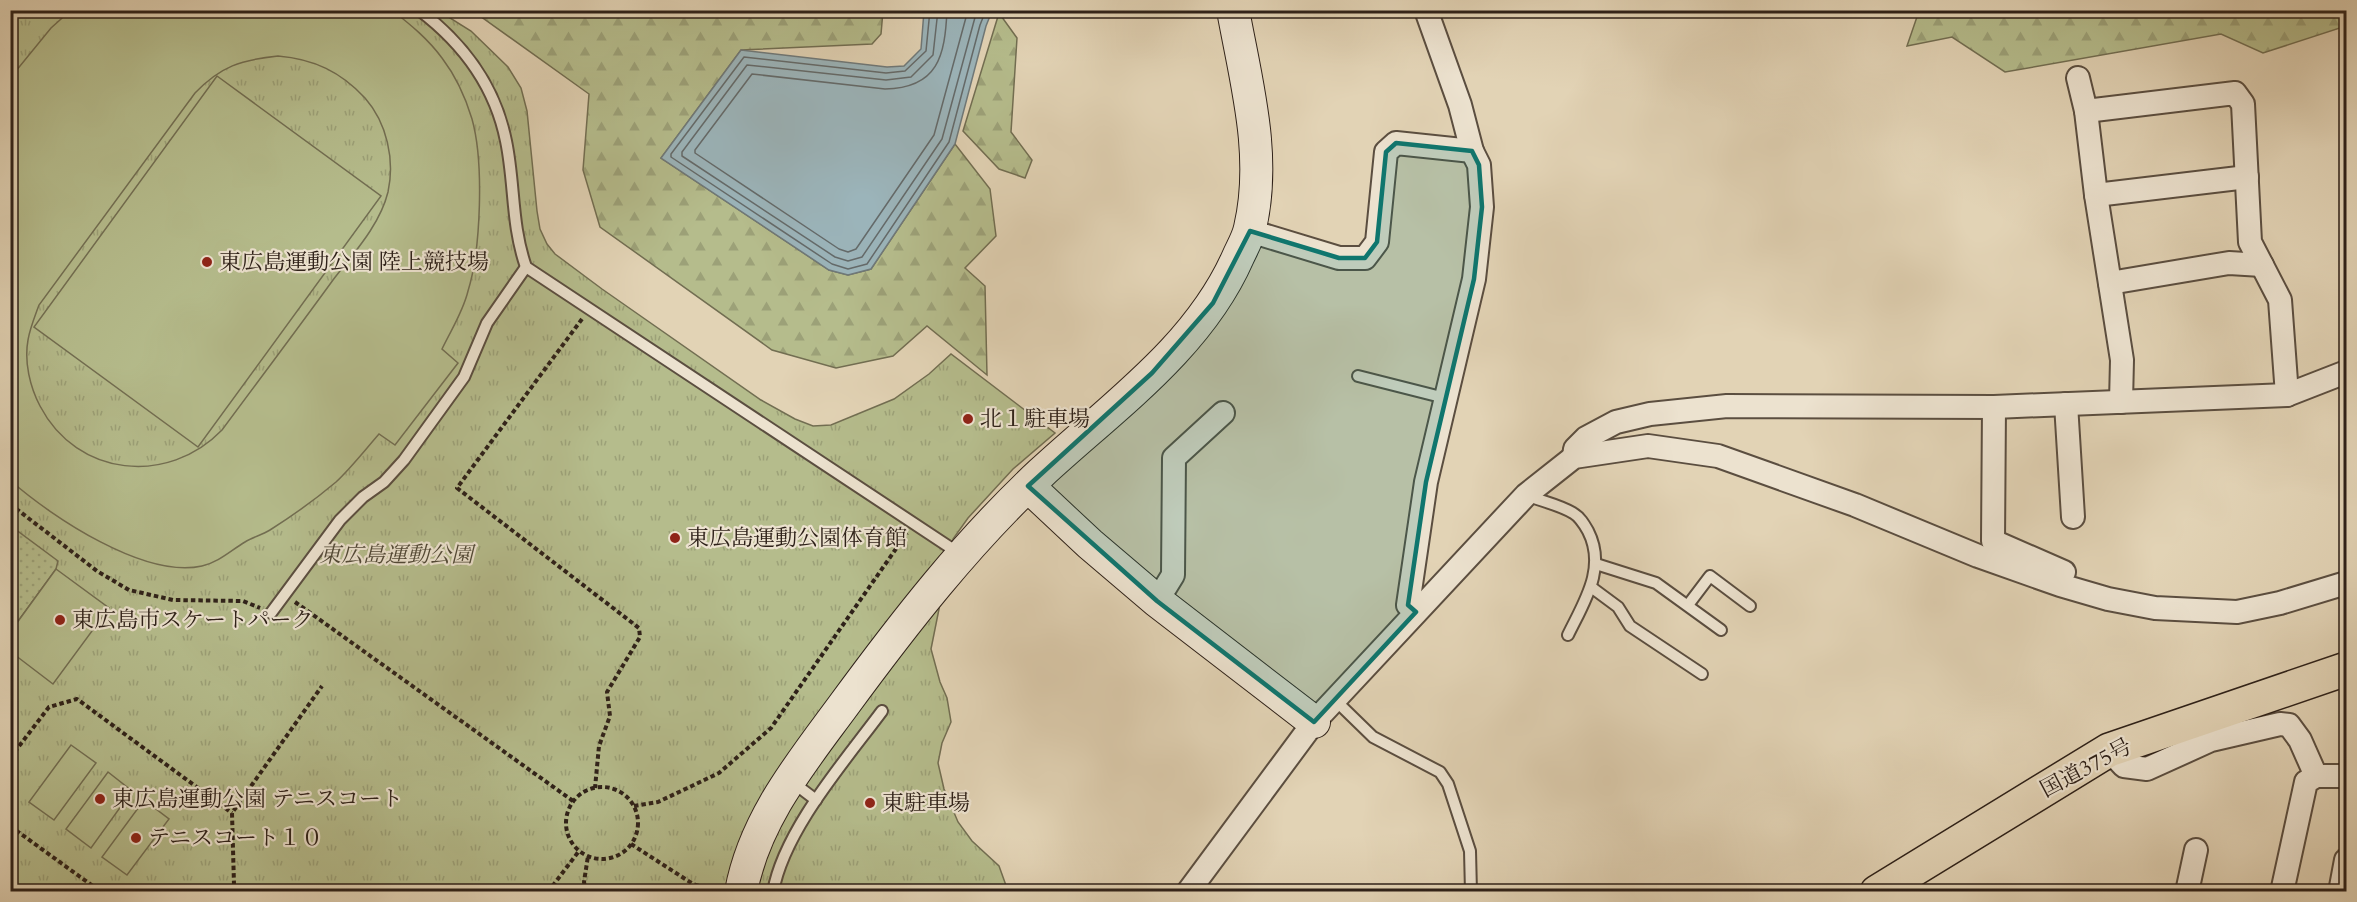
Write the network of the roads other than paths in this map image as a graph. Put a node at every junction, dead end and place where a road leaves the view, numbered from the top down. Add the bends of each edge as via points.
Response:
1 (419, 10) edge
2 (1233, 10) edge
3 (1426, 10) edge
4 (2078, 78) dead end
5 (2086, 111) junction
6 (1472, 151) junction
7 (2247, 177) junction
8 (2096, 195) junction
9 (1250, 231) junction
10 (2262, 265) junction
11 (526, 267) junction
12 (2110, 283) junction
13 (2346, 372) edge
14 (1358, 376) dead end
15 (2288, 395) junction
16 (1445, 398) junction
17 (2121, 402) junction
18 (2066, 404) junction
19 (1994, 406) junction
20 (1222, 413) dead end
21 (1574, 457) junction
22 (1028, 486) junction
23 (1526, 495) junction
24 (2073, 517) dead end
25 (960, 555) junction
26 (1596, 564) junction
27 (2346, 583) edge
28 (2060, 585) junction
29 (1591, 587) junction
30 (1157, 601) junction
31 (1688, 605) junction
32 (1750, 606) dead end
33 (1416, 612) junction
34 (271, 613) road end
35 (1721, 630) dead end
36 (1568, 635) dead end
37 (2346, 669) edge
38 (1702, 674) dead end
39 (882, 711) dead end
40 (1325, 711) junction
41 (2109, 750) junction
42 (2316, 776) junction
43 (2346, 776) edge
44 (791, 781) junction
45 (816, 800) junction
46 (2196, 850) dead end
47 (741, 891) edge
48 (773, 891) edge
49 (1188, 891) edge
50 (1471, 891) edge
51 (1876, 891) edge
52 (2187, 891) edge
53 (2282, 891) edge

1 - 11 lane via 480,72 497,107 506,142 518,243
2 - 9 street via 1255,131 1257,169
3 - 6 street
4 - 5 street
5 - 7 street via 2235,93 2243,104
5 - 8 street
6 - 9 street via 1396,143 1386,152 1377,242 1365,258 1339,258
6 - 16 street via 1479,165 1480,227 1474,279
7 - 8 street
7 - 10 street via 2250,242
8 - 12 street
9 - 22 street via 1233,270 1184,340
10 - 12 street via 2229,263
10 - 15 street via 2280,300
11 - 25 lane
11 - 34 lane via 488,323 464,377 404,460 340,520
12 - 17 street via 2122,360
13 - 15 street
14 - 16 lane
15 - 17 street
16 - 33 street via 1426,482 1408,605
17 - 18 street
18 - 19 street
18 - 24 street
19 - 21 street via 1728,406 1650,414 1616,422 1586,438 1575,449
19 - 28 street via 1993,541 2064,572
20 - 30 street via 1174,458 1173,575
21 - 23 street
21 - 28 street via 1648,446 1718,456
22 - 25 street
22 - 30 street
23 - 26 lane via 1574,513 1592,540
23 - 33 street
25 - 44 street via 871,668
26 - 29 lane
26 - 31 lane via 1656,583
27 - 28 street via 2237,612 2155,608
29 - 36 lane
29 - 38 lane via 1618,607 1630,626
30 - 40 street
31 - 32 lane via 1710,576
31 - 35 lane
33 - 40 street
37 - 41 highway, 国道375号
39 - 45 lane
40 - 49 street
40 - 50 lane via 1440,772 1448,784 1470,851
41 - 42 street via 2124,766 2147,769 2211,740 2289,725
41 - 51 highway, 国道375号
42 - 43 street
42 - 53 street via 2306,782
44 - 45 lane
44 - 47 street via 757,837
45 - 48 lane via 777,870
46 - 52 street

